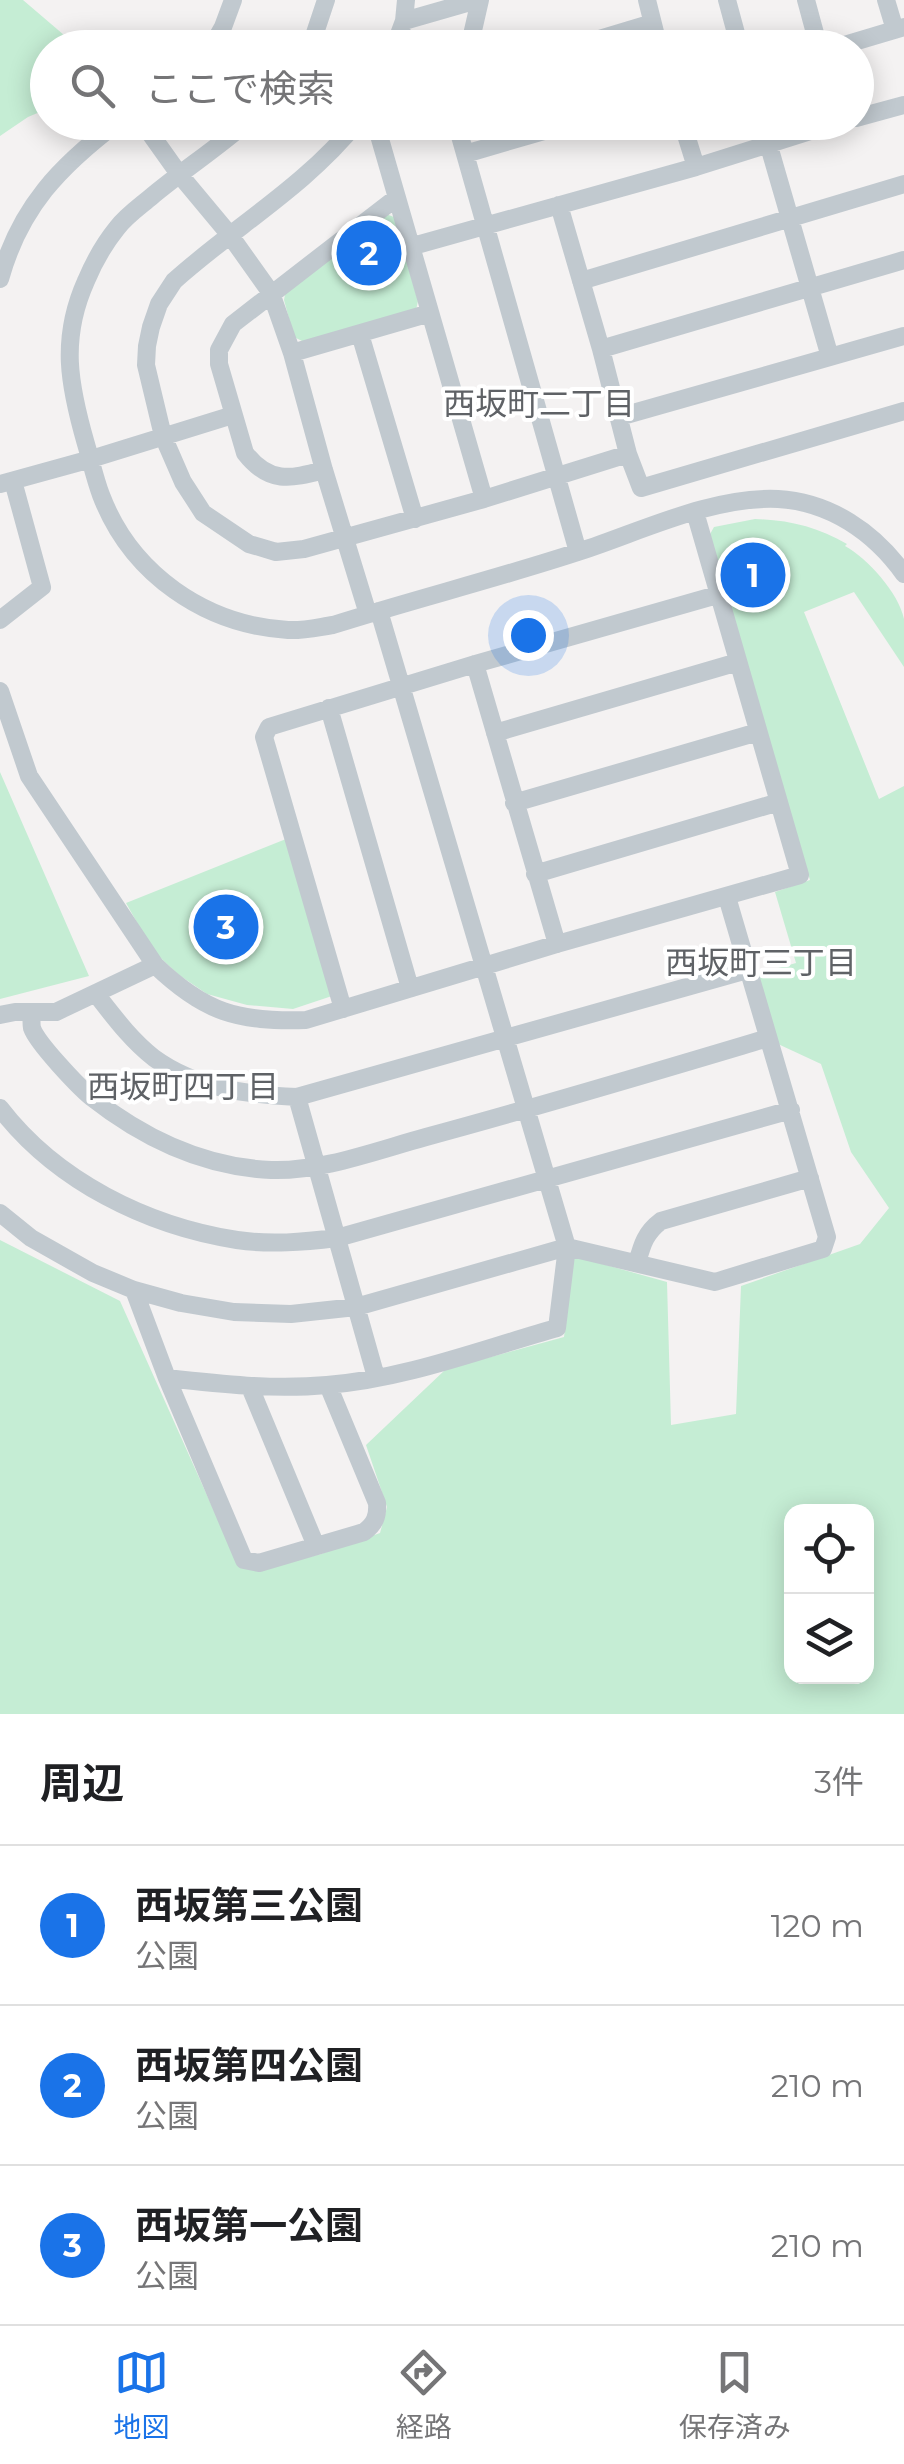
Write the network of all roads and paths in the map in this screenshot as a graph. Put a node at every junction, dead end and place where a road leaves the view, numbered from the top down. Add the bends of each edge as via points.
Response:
1 (233, 0) edge
2 (326, 0) edge
3 (406, 0) edge
4 (478, 0) edge
5 (646, 0) edge
6 (727, 0) edge
7 (806, 0) edge
8 (886, 0) edge
9 (404, 21) junction
10 (652, 23) junction
11 (900, 28) edge
12 (221, 30) edge
13 (316, 30) edge
14 (401, 30) edge
15 (472, 30) edge
16 (628, 30) edge
17 (654, 30) edge
18 (735, 30) edge
19 (814, 30) edge
20 (874, 36) edge
21 (904, 105) edge
22 (874, 113) edge
23 (96, 140) edge
24 (155, 140) edge
25 (223, 140) edge
26 (342, 140) edge
27 (380, 140) edge
28 (462, 140) edge
29 (513, 140) edge
30 (688, 140) edge
31 (767, 140) edge
32 (781, 140) edge
33 (768, 144) junction
34 (466, 154) junction
35 (696, 167) junction
36 (179, 174) junction
37 (904, 184) edge
38 (396, 198) junction
39 (560, 205) junction
40 (788, 217) junction
41 (0, 219) edge
42 (485, 226) junction
43 (18, 228) junction
44 (229, 234) junction
45 (413, 246) junction
46 (904, 260) edge
47 (0, 279) edge
48 (582, 281) junction
49 (809, 288) junction
50 (271, 294) junction
51 (430, 314) junction
52 (360, 334) junction
53 (904, 336) edge
54 (601, 349) junction
55 (292, 353) junction
56 (830, 358) junction
57 (904, 412) edge
58 (233, 414) junction
59 (619, 417) junction
60 (162, 436) junction
61 (628, 454) junction
62 (91, 459) junction
63 (324, 470) junction
64 (556, 476) junction
65 (6, 482) edge
66 (484, 498) junction
67 (695, 512) junction
68 (415, 518) junction
69 (346, 539) junction
70 (578, 552) junction
71 (904, 574) edge
72 (718, 595) junction
73 (373, 613) junction
74 (0, 620) edge
75 (738, 662) junction
76 (475, 664) junction
77 (401, 686) junction
78 (0, 691) edge
79 (329, 708) junction
80 (758, 732) junction
81 (495, 733) junction
82 (779, 802) junction
83 (514, 803) junction
84 (535, 874) junction
85 (727, 896) junction
86 (557, 944) junction
87 (155, 965) junction
88 (484, 966) junction
89 (747, 970) junction
90 (410, 988) junction
91 (96, 994) junction
92 (343, 1009) junction
93 (32, 1013) junction
94 (0, 1016) edge
95 (768, 1038) junction
96 (506, 1040) junction
97 (297, 1097) junction
98 (0, 1108) edge
99 (526, 1110) junction
100 (790, 1110) junction
101 (316, 1166) junction
102 (810, 1178) junction
103 (547, 1179) junction
104 (1, 1215) edge
105 (336, 1238) junction
106 (567, 1248) junction
107 (636, 1264) junction
108 (134, 1290) junction
109 (356, 1308) junction
110 (376, 1377) junction
111 (167, 1378) junction
112 (328, 1386) junction
113 (250, 1387) junction
114 (316, 1546) junction

1 - 12 street
2 - 13 street
3 - 9 street
4 - 9 street
4 - 15 street
5 - 10 street
6 - 18 street
7 - 19 street
8 - 11 street
9 - 14 street
10 - 16 street
10 - 17 street
11 - 20 street
21 - 22 street
23 - 43 street via 58,172
24 - 36 street
25 - 36 street
26 - 44 street
27 - 38 street
28 - 34 street
29 - 34 street
30 - 35 street
31 - 33 street
32 - 33 street
33 - 35 street
33 - 40 street
34 - 42 street
35 - 39 street
36 - 44 street
36 - 62 street via 117,227 74,316 68,349 72,391
37 - 40 street
38 - 45 street
38 - 50 street
39 - 42 street
39 - 48 street
40 - 48 street
40 - 49 street
41 - 43 street
42 - 45 street
42 - 64 street
43 - 47 street
44 - 50 street
44 - 60 street via 174,281 151,327 146,365
45 - 51 street
46 - 49 street
48 - 54 street
49 - 54 street
49 - 56 street
50 - 55 street
50 - 58 street via 232,324 219,350
51 - 52 street
51 - 66 street
52 - 55 street
52 - 68 street
53 - 56 street
54 - 59 street
55 - 63 street
56 - 59 street
57 - 61 street via 640,488
58 - 60 street
58 - 63 street via 246,453 260,469 294,478
59 - 61 street
60 - 62 street
60 - 69 street via 203,513 249,544 276,552
61 - 64 street
62 - 65 street
62 - 73 street via 116,526 138,558 208,612 246,626 292,631
63 - 69 street
64 - 66 street
64 - 70 street
65 - 74 street via 42,587
66 - 68 street
67 - 70 street
67 - 71 street via 744,499 820,507 869,534
67 - 72 street
68 - 69 street
69 - 73 street
70 - 73 street
72 - 75 street
72 - 76 street
73 - 77 street
75 - 80 street
75 - 81 street
76 - 77 street
76 - 81 street
77 - 79 street
77 - 88 street
78 - 87 street via 29,776
79 - 90 street
79 - 92 street via 269,727 264,736
80 - 82 street
80 - 83 street
81 - 83 street
82 - 84 street
82 - 85 street via 800,875
83 - 84 street
84 - 86 street
85 - 86 street
85 - 89 street
86 - 88 street
87 - 91 street
87 - 92 street via 190,994 232,1015 306,1020
88 - 90 street
88 - 96 street
89 - 95 street
89 - 96 street
90 - 92 street
91 - 93 street via 56,1012
91 - 97 street via 157,1060 188,1076 228,1090
93 - 94 street
93 - 101 street via 32,1030 58,1064 142,1133 229,1165
95 - 99 street
95 - 100 street
96 - 97 street
96 - 99 street
97 - 101 street
98 - 105 street via 43,1154 106,1198 190,1231 240,1240
99 - 101 street
99 - 103 street
100 - 102 street
100 - 103 street
101 - 105 street
102 - 107 street via 662,1221 644,1238
102 - 107 street via 826,1237 823,1250 715,1282
103 - 105 street
103 - 106 street
104 - 108 street via 67,1260
105 - 109 street
106 - 107 street
106 - 109 street
106 - 110 street via 557,1328
108 - 109 street via 234,1312
108 - 111 street
109 - 110 street
110 - 112 street
111 - 113 street
111 - 114 street via 244,1560 258,1563
112 - 113 street
112 - 114 street via 378,1513 364,1532
113 - 114 street

